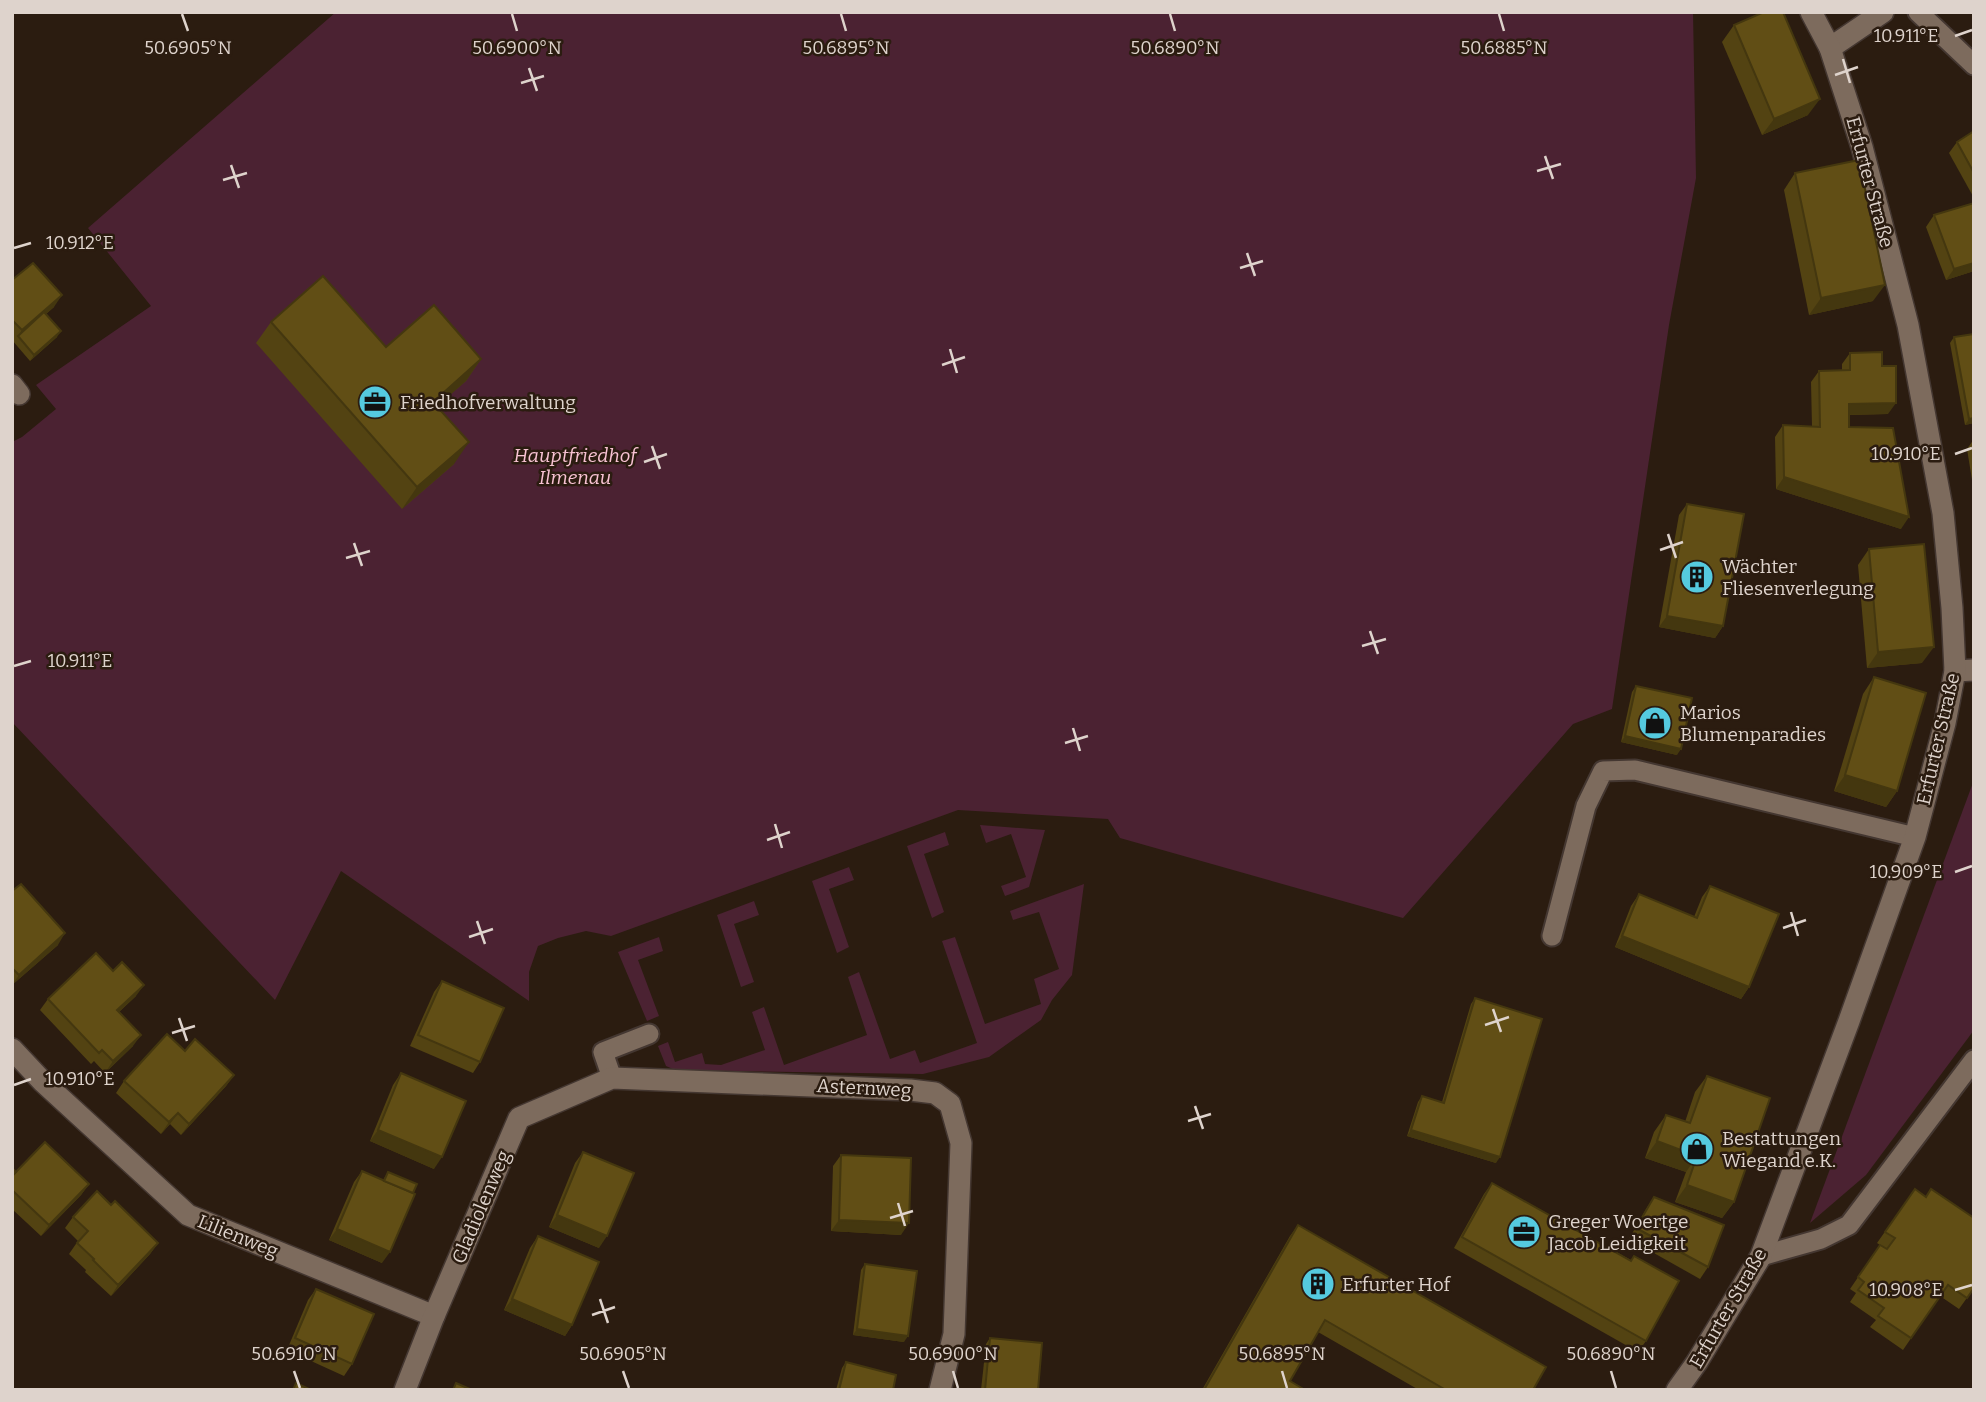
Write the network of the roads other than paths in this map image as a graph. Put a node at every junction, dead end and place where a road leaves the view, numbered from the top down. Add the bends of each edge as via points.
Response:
1 (1811, 12) edge
2 (1883, 12) edge
3 (1918, 12) edge
4 (1830, 48) junction
5 (1974, 65) edge
6 (1965, 671) edge
7 (1915, 838) junction
8 (1552, 936) dead end
9 (649, 1034) dead end
10 (12, 1049) edge
11 (1974, 1060) edge
12 (612, 1078) junction
13 (1761, 1256) junction
14 (434, 1316) junction
15 (405, 1390) edge
16 (940, 1390) edge
17 (1677, 1390) edge

1 - 4 street, Erfurter Straße
2 - 4 street
3 - 5 lane
4 - 6 street, Erfurter Straße via 1862,147 1908,325 1943,513 1952,608
6 - 7 street, Erfurter Straße via 1945,723
7 - 8 lane via 1634,770 1603,771 1586,806
7 - 13 street, Erfurter Straße
9 - 12 lane via 603,1052
10 - 14 street, Lilienweg via 188,1215
11 - 13 lane via 1849,1225 1821,1239
12 - 14 street, Gladiolenweg via 519,1118
12 - 16 street, Asternweg via 910,1090 935,1093 950,1104 961,1143 954,1334
13 - 17 street, Erfurter Straße
14 - 15 street, Gladiolenweg

